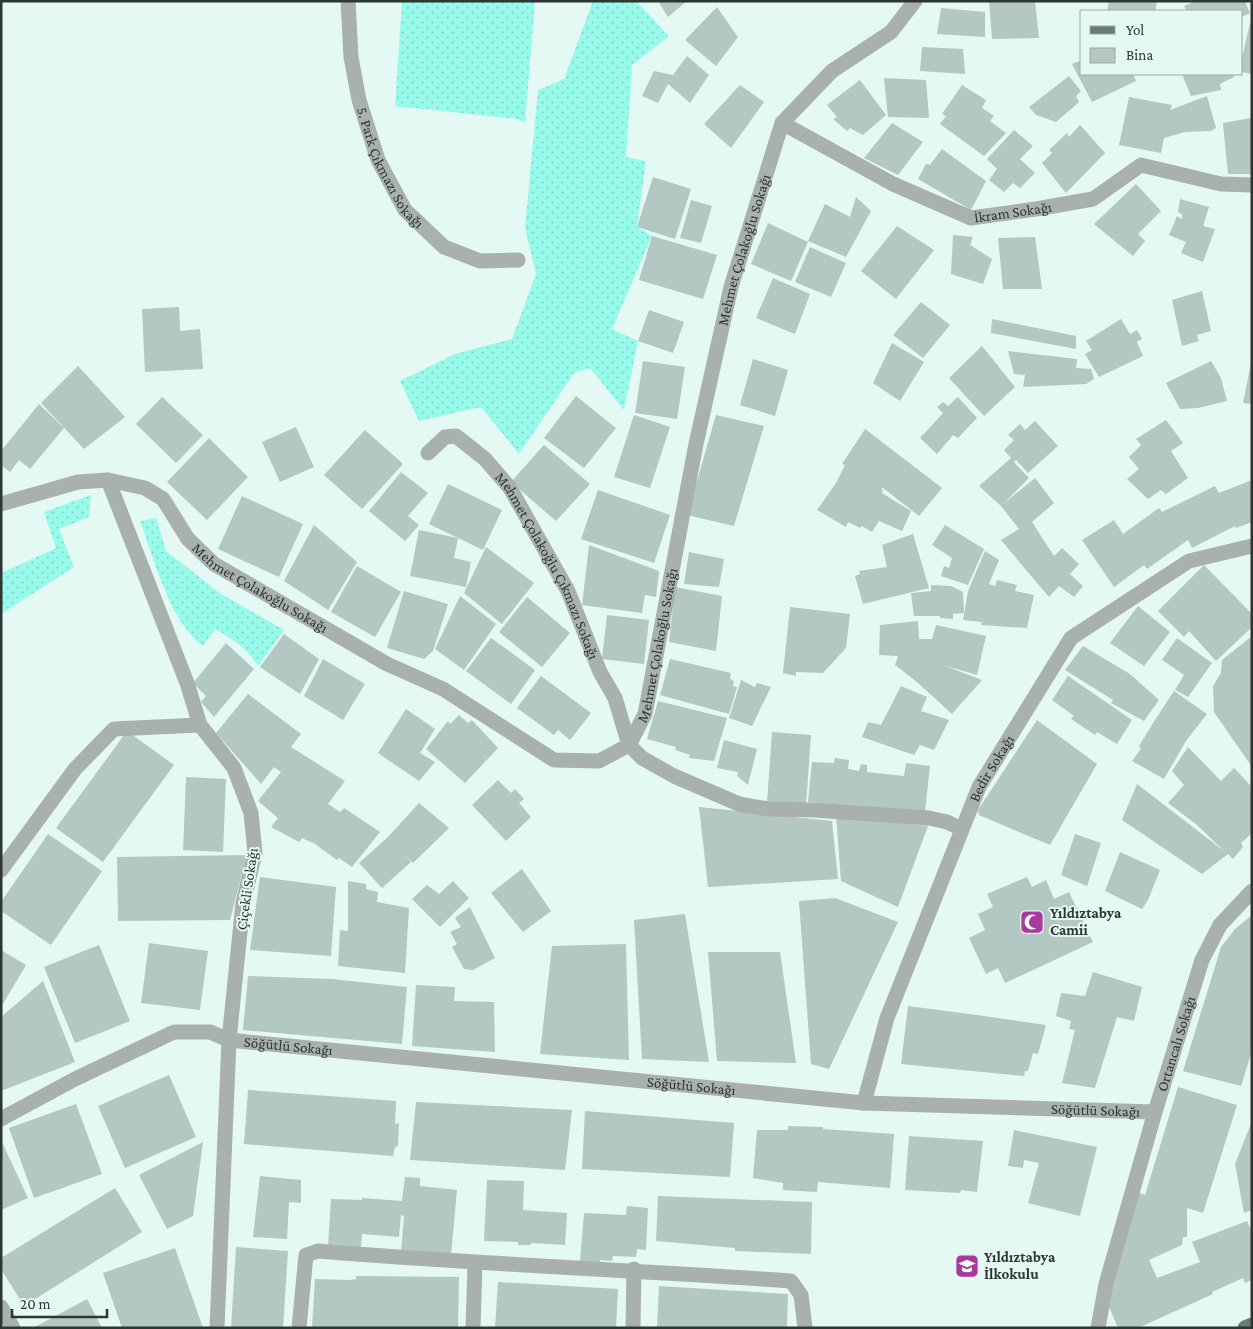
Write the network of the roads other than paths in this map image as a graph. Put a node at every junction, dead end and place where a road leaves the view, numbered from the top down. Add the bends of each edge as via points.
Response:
1 (348, 1) edge
2 (915, 1) edge
3 (782, 123) junction
4 (1252, 185) edge
5 (518, 260) dead end
6 (428, 453) dead end
7 (108, 480) junction
8 (1, 504) edge
9 (1252, 546) edge
10 (200, 725) junction
11 (629, 745) junction
12 (962, 829) junction
13 (1, 870) edge
14 (1252, 891) edge
15 (229, 1040) junction
16 (864, 1103) junction
17 (1155, 1112) junction
18 (1, 1119) edge
19 (475, 1264) junction
20 (634, 1269) junction
21 (1, 1306) edge
22 (1252, 1325) edge
23 (13, 1328) edge
24 (217, 1328) edge
25 (299, 1328) edge
26 (473, 1328) edge
27 (634, 1328) edge
28 (805, 1328) edge
29 (1098, 1328) edge
30 (1245, 1328) edge

1 - 5 street, 5. Park Çıkmazı Sokağı via 351,57 359,100 378,160 405,210 444,247 480,261
2 - 3 street, Mehmet Çolakoğlu Sokağı via 891,32 832,71
3 - 4 street, İkram Sokağı via 892,184 971,218 1093,199 1141,165 1221,184
3 - 11 street, Mehmet Çolakoğlu Sokağı via 731,286 696,444 645,714
6 - 11 street, Mehmet Çolakoğlu Çıkmazı Sokağı via 445,437 456,436 485,459 510,488 568,591 600,672 615,698
7 - 8 street, Mehmet Çolakoğlu Sokağı via 78,482
7 - 10 street, Çiçekli Sokağı via 187,683
7 - 11 street, Mehmet Çolakoğlu Sokağı via 145,488 163,499 188,539 214,564 387,664 443,689 554,760 599,761
9 - 12 street, Bedir Sokağı via 1189,562 1071,638 979,786
10 - 13 street via 114,729 75,769
10 - 15 street, Çiçekli Sokağı via 234,768 251,813 255,853 243,903
11 - 12 street via 642,758 674,776 739,804 768,809 929,818
12 - 16 street, Bedir Sokağı via 888,1018
14 - 17 street, Ortancalı Sokağı via 1220,925 1202,960
15 - 16 street, Söğütlü Sokağı
15 - 18 street, Söğütlü Sokağı via 210,1032 174,1032
15 - 24 street, Çiçekli Sokağı
16 - 17 street, Söğütlü Sokağı
17 - 29 street, Ortancalı Sokağı via 1106,1284
19 - 20 street
19 - 25 street via 318,1252 306,1255
19 - 26 street
20 - 27 street
20 - 28 street via 791,1281 801,1295
21 - 23 street
22 - 30 main road

